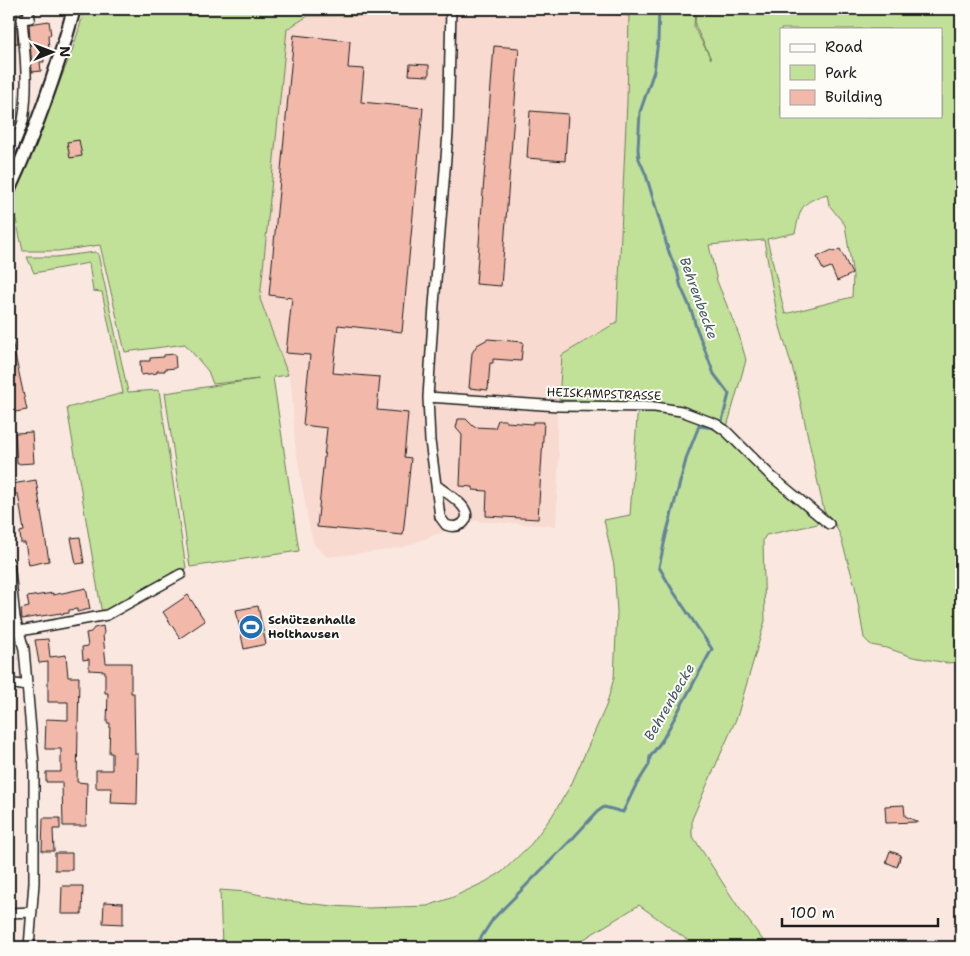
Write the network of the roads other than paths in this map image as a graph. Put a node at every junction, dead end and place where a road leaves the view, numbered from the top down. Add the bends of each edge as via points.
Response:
1 (28, 9) edge
2 (74, 9) edge
3 (451, 9) edge
4 (9, 158) edge
5 (9, 189) edge
6 (428, 397) junction
7 (436, 485) junction
8 (828, 524) dead end
9 (9, 562) edge
10 (181, 574) dead end
11 (20, 631) junction
12 (9, 683) edge
13 (27, 686) junction
14 (32, 912) junction
15 (9, 913) edge
16 (28, 947) edge

1 - 4 street via 30,18 22,19 28,71 26,95 22,123
2 - 5 street via 46,98
3 - 6 street via 448,133
6 - 7 street
6 - 8 street, HEISKAMPSTRASSE via 558,406 655,407 681,411 726,431 771,476
7 - 7 street via 441,520 446,525 460,525 466,516 463,506
9 - 11 street via 15,618
10 - 11 street via 107,615
11 - 13 street
12 - 13 street
13 - 14 street via 34,765
14 - 15 street
14 - 16 street

